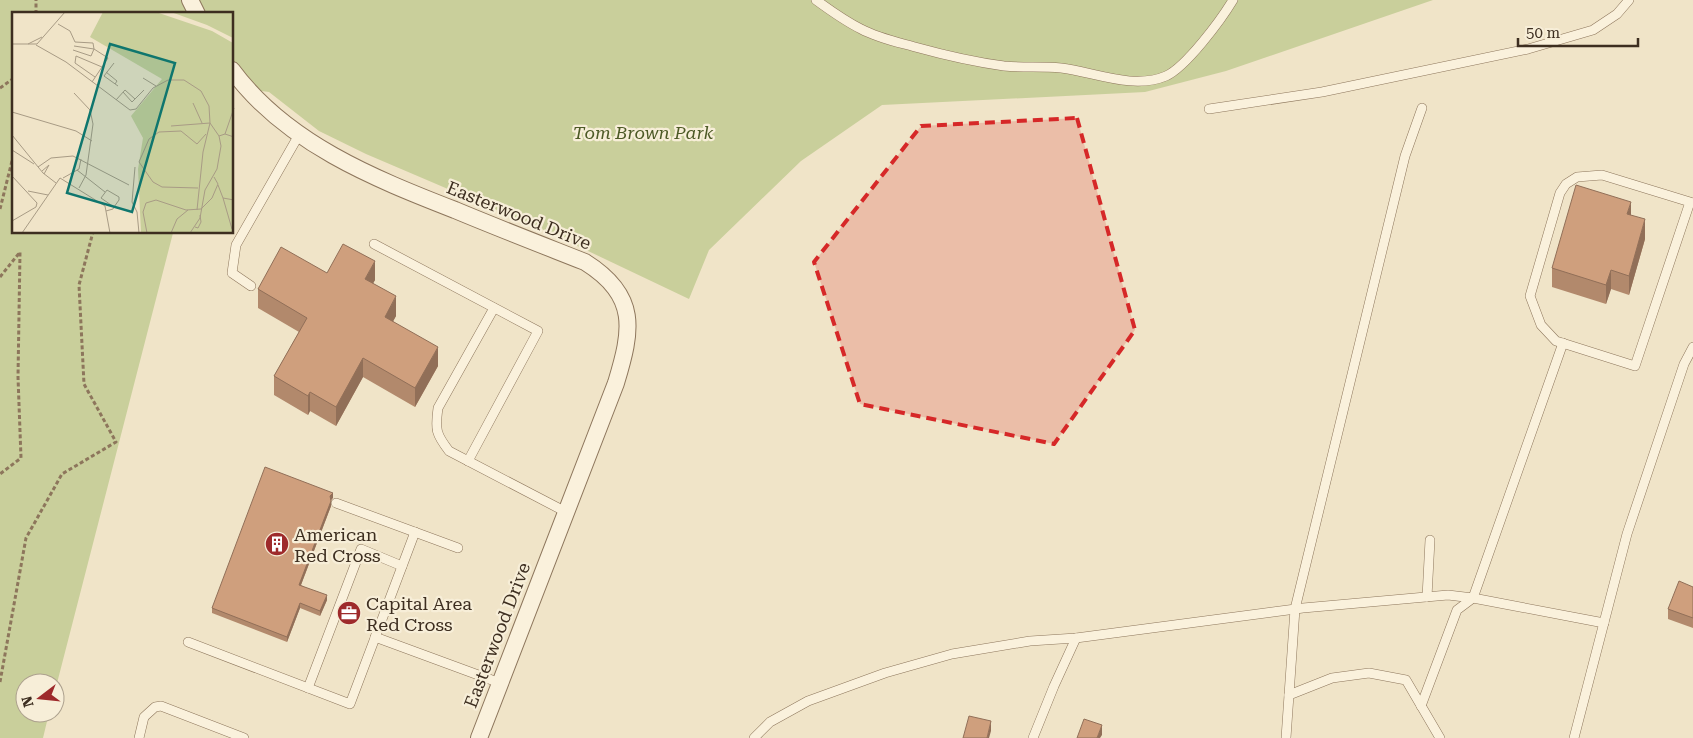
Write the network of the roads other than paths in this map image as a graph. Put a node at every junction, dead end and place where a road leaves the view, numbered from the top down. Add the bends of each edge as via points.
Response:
1 (190, 0) edge
2 (816, 0) edge
3 (1233, 0) edge
4 (1629, 0) edge
5 (196, 12) edge
6 (234, 73) edge
7 (1422, 108) dead end
8 (1209, 109) dead end
9 (300, 134) junction
10 (1692, 202) edge
11 (374, 244) dead end
12 (251, 286) dead end
13 (494, 308) junction
14 (1563, 343) junction
15 (1693, 347) edge
16 (468, 461) junction
17 (336, 503) dead end
18 (566, 512) junction
19 (416, 532) junction
20 (1430, 540) dead end
21 (458, 548) dead end
22 (402, 566) junction
23 (1427, 597) junction
24 (1473, 598) junction
25 (1295, 609) junction
26 (1604, 623) junction
27 (375, 637) junction
28 (1076, 638) junction
29 (188, 642) dead end
30 (500, 683) junction
31 (308, 688) junction
32 (1289, 695) junction
33 (1421, 706) junction
34 (139, 738) edge
35 (244, 738) edge
36 (479, 738) edge
37 (754, 738) edge
38 (1033, 738) edge
39 (1286, 738) edge
40 (1440, 738) edge
41 (1574, 738) edge

1 - 5 street
2 - 3 lane via 843,19 880,38 961,59 1006,66 1062,68 1131,81 1166,76 1186,61
4 - 8 lane via 1617,14 1593,30 1528,49 1322,92
6 - 9 street, Easterwood Drive via 264,106
7 - 25 lane via 1405,156
9 - 12 lane via 236,245 232,272
9 - 18 street, Easterwood Drive via 368,174 585,262 613,284 626,316 625,351 616,383
10 - 14 lane via 1635,366
10 - 14 lane via 1602,175 1577,177 1566,184 1560,193 1530,296 1541,325 1556,341
11 - 13 lane
13 - 16 lane via 438,408 438,436 449,450
13 - 16 lane via 538,331
14 - 24 lane
15 - 26 lane via 1684,364 1627,534
16 - 18 lane
17 - 19 lane
18 - 30 street, Easterwood Drive
19 - 21 lane
19 - 22 lane
20 - 23 lane
22 - 27 lane
22 - 31 lane via 361,549
23 - 24 lane
23 - 25 lane
24 - 26 lane
24 - 33 lane via 1457,610
25 - 28 lane
25 - 32 lane
26 - 41 lane
27 - 30 lane
27 - 31 lane via 350,704
28 - 37 lane via 1030,641 952,654 885,673 808,701 770,722
28 - 38 lane
29 - 31 lane
30 - 36 street, Easterwood Drive
32 - 33 lane via 1332,678 1369,673 1406,680
32 - 39 lane
33 - 40 lane
34 - 35 lane via 144,717 154,707 161,706

